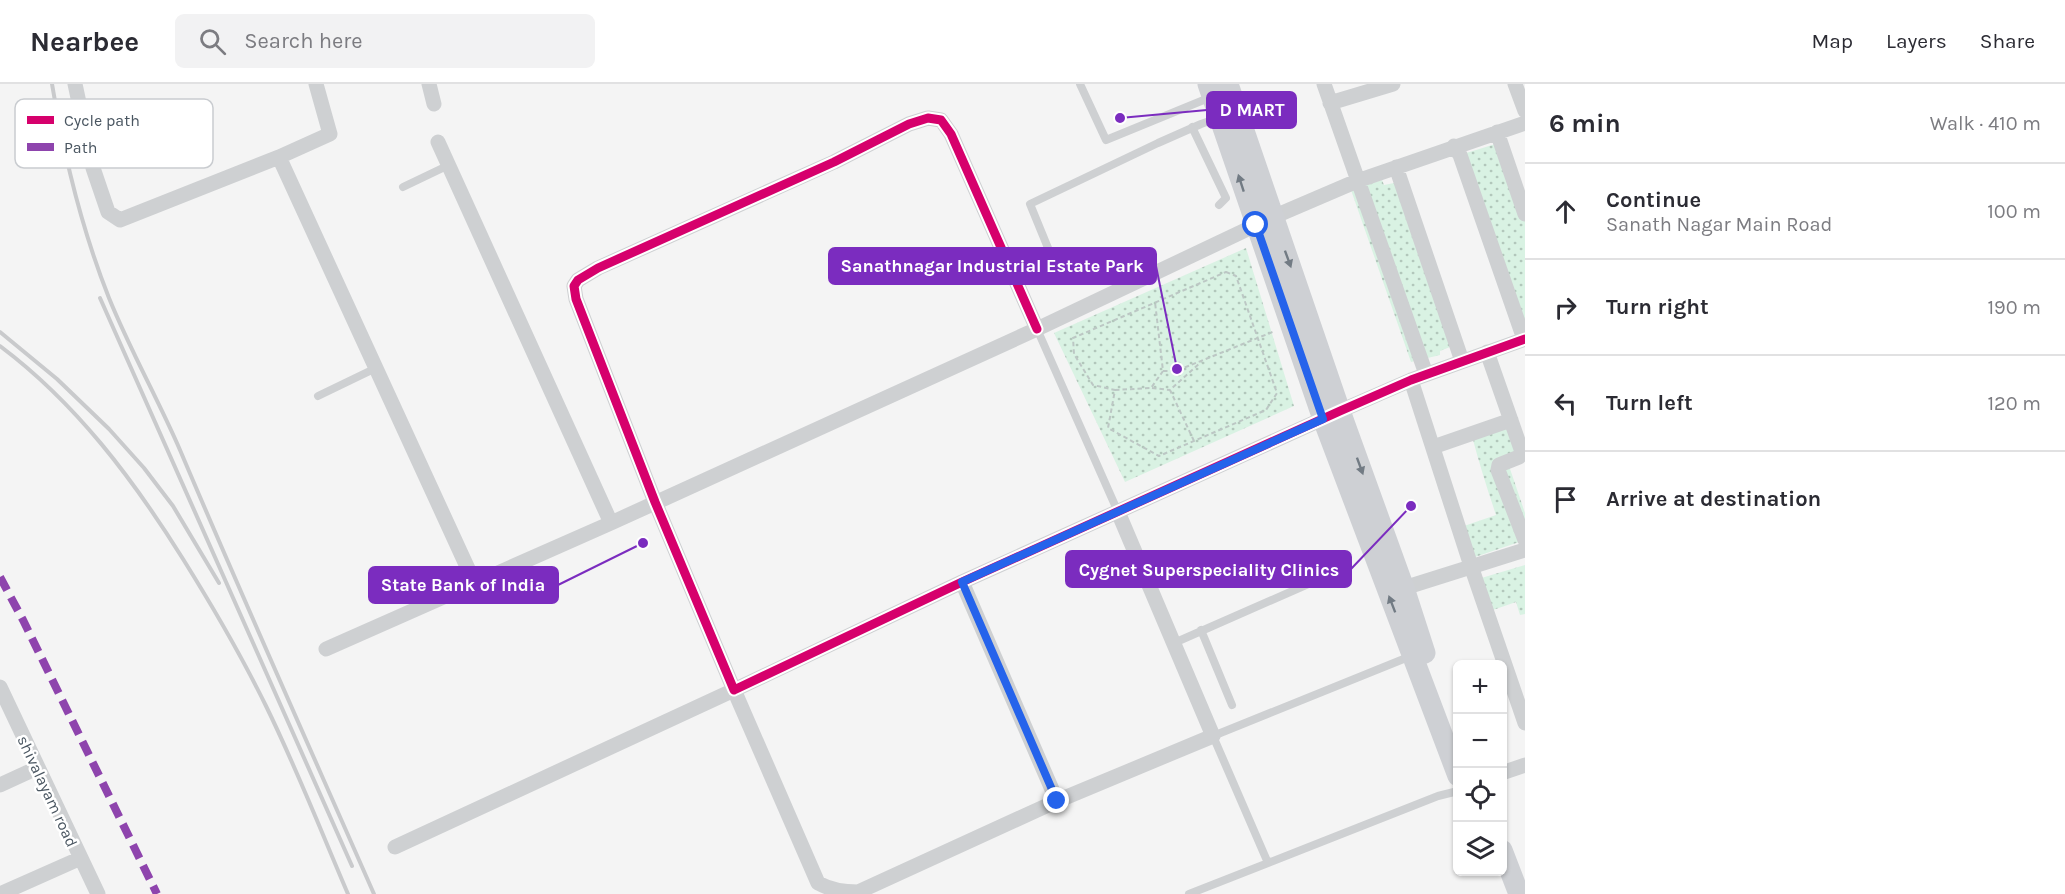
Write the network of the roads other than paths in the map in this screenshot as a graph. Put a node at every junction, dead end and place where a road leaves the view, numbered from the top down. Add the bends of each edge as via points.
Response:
1 (75, 84) edge
2 (316, 84) edge
3 (429, 84) edge
4 (1080, 84) edge
5 (1324, 84) edge
6 (1393, 84) edge
7 (1515, 84) edge
8 (1216, 88) edge
9 (78, 99) edge
10 (1330, 102) junction
11 (434, 105) dead end
12 (1525, 111) edge
13 (1220, 118) junction
14 (1525, 123) edge
15 (1192, 127) junction
16 (1497, 132) junction
17 (438, 142) dead end
18 (1454, 146) junction
19 (279, 157) junction
20 (449, 165) junction
21 (1396, 167) junction
22 (93, 168) edge
23 (1357, 180) junction
24 (403, 188) dead end
25 (1219, 205) dead end
26 (1525, 214) edge
27 (1264, 221) junction
28 (1055, 265) dead end
29 (1037, 329) junction
30 (1525, 339) edge
31 (1487, 352) junction
32 (1462, 361) junction
33 (376, 368) junction
34 (1419, 377) junction
35 (318, 396) dead end
36 (1331, 415) junction
37 (1511, 420) junction
38 (1433, 447) junction
39 (655, 502) junction
40 (1118, 512) junction
41 (611, 523) junction
42 (1525, 540) edge
43 (1525, 550) edge
44 (1471, 566) junction
45 (1331, 574) dead end
46 (962, 582) junction
47 (475, 584) junction
48 (1404, 588) junction
49 (1201, 630) junction
50 (1174, 643) junction
51 (327, 649) dead end
52 (1412, 656) junction
53 (0, 687) edge
54 (734, 690) junction
55 (1520, 690) edge
56 (1232, 705) dead end
57 (1453, 723) edge
58 (1525, 723) edge
59 (1213, 736) junction
60 (1525, 765) edge
61 (37, 768) junction
62 (1455, 768) edge
63 (1507, 772) edge
64 (0, 785) edge
65 (1453, 792) edge
66 (1057, 801) junction
67 (395, 847) dead end
68 (81, 858) junction
69 (1507, 861) edge
70 (1268, 863) junction
71 (1497, 876) edge
72 (0, 894) edge
73 (98, 894) edge
74 (1189, 894) edge
75 (1504, 894) edge
76 (1519, 894) edge

1 - 9 street
2 - 19 street via 330,134
3 - 11 street
4 - 8 lane via 1106,140
5 - 10 street
6 - 10 street
7 - 12 street
8 - 13 street
8 - 27 street
10 - 23 street
13 - 15 lane
27 -> 13 street
14 - 16 street
15 - 25 lane via 1226,198
15 - 28 lane via 1030,204
16 - 18 street
16 - 26 street
17 - 20 street
18 - 21 street
18 - 30 street
19 - 22 street via 120,220 108,212
19 - 33 street
20 - 24 lane
20 - 41 street
21 - 23 street
21 - 32 street
23 - 27 street
23 - 34 street
27 - 29 street
27 - 36 street
29 - 39 street
29 - 39 street via 951,134 941,120 928,118 909,124 578,280 574,286 576,299
29 - 40 lane
30 - 31 street
31 - 32 street
31 - 37 street
32 - 34 street
33 - 35 lane
33 - 47 street
34 - 36 street
34 - 38 street
36 - 40 street
36 -> 48 street
52 -> 36 street
37 - 38 street
37 - 42 street via 1522,454 1499,465 1498,470
38 - 44 street
39 - 41 street
39 - 54 street
40 - 46 street
40 - 50 street
41 - 47 street
43 - 44 street
44 - 48 street
44 - 55 street
45 - 49 lane
46 - 54 street
46 - 66 street
47 - 51 street
48 - 57 street
49 - 50 lane
49 - 56 lane
50 - 59 street
52 - 59 lane
52 - 62 street
53 - 61 street, shivalayam road
54 - 66 street via 818,883 828,889 858,892
54 - 67 street
55 - 58 street
59 - 66 street
59 - 70 lane
60 - 63 street
61 - 64 street
61 - 68 street, shivalayam road
65 - 70 lane
68 - 72 street
68 - 73 street, shivalayam road
69 - 76 street
70 - 74 lane
71 - 75 street

